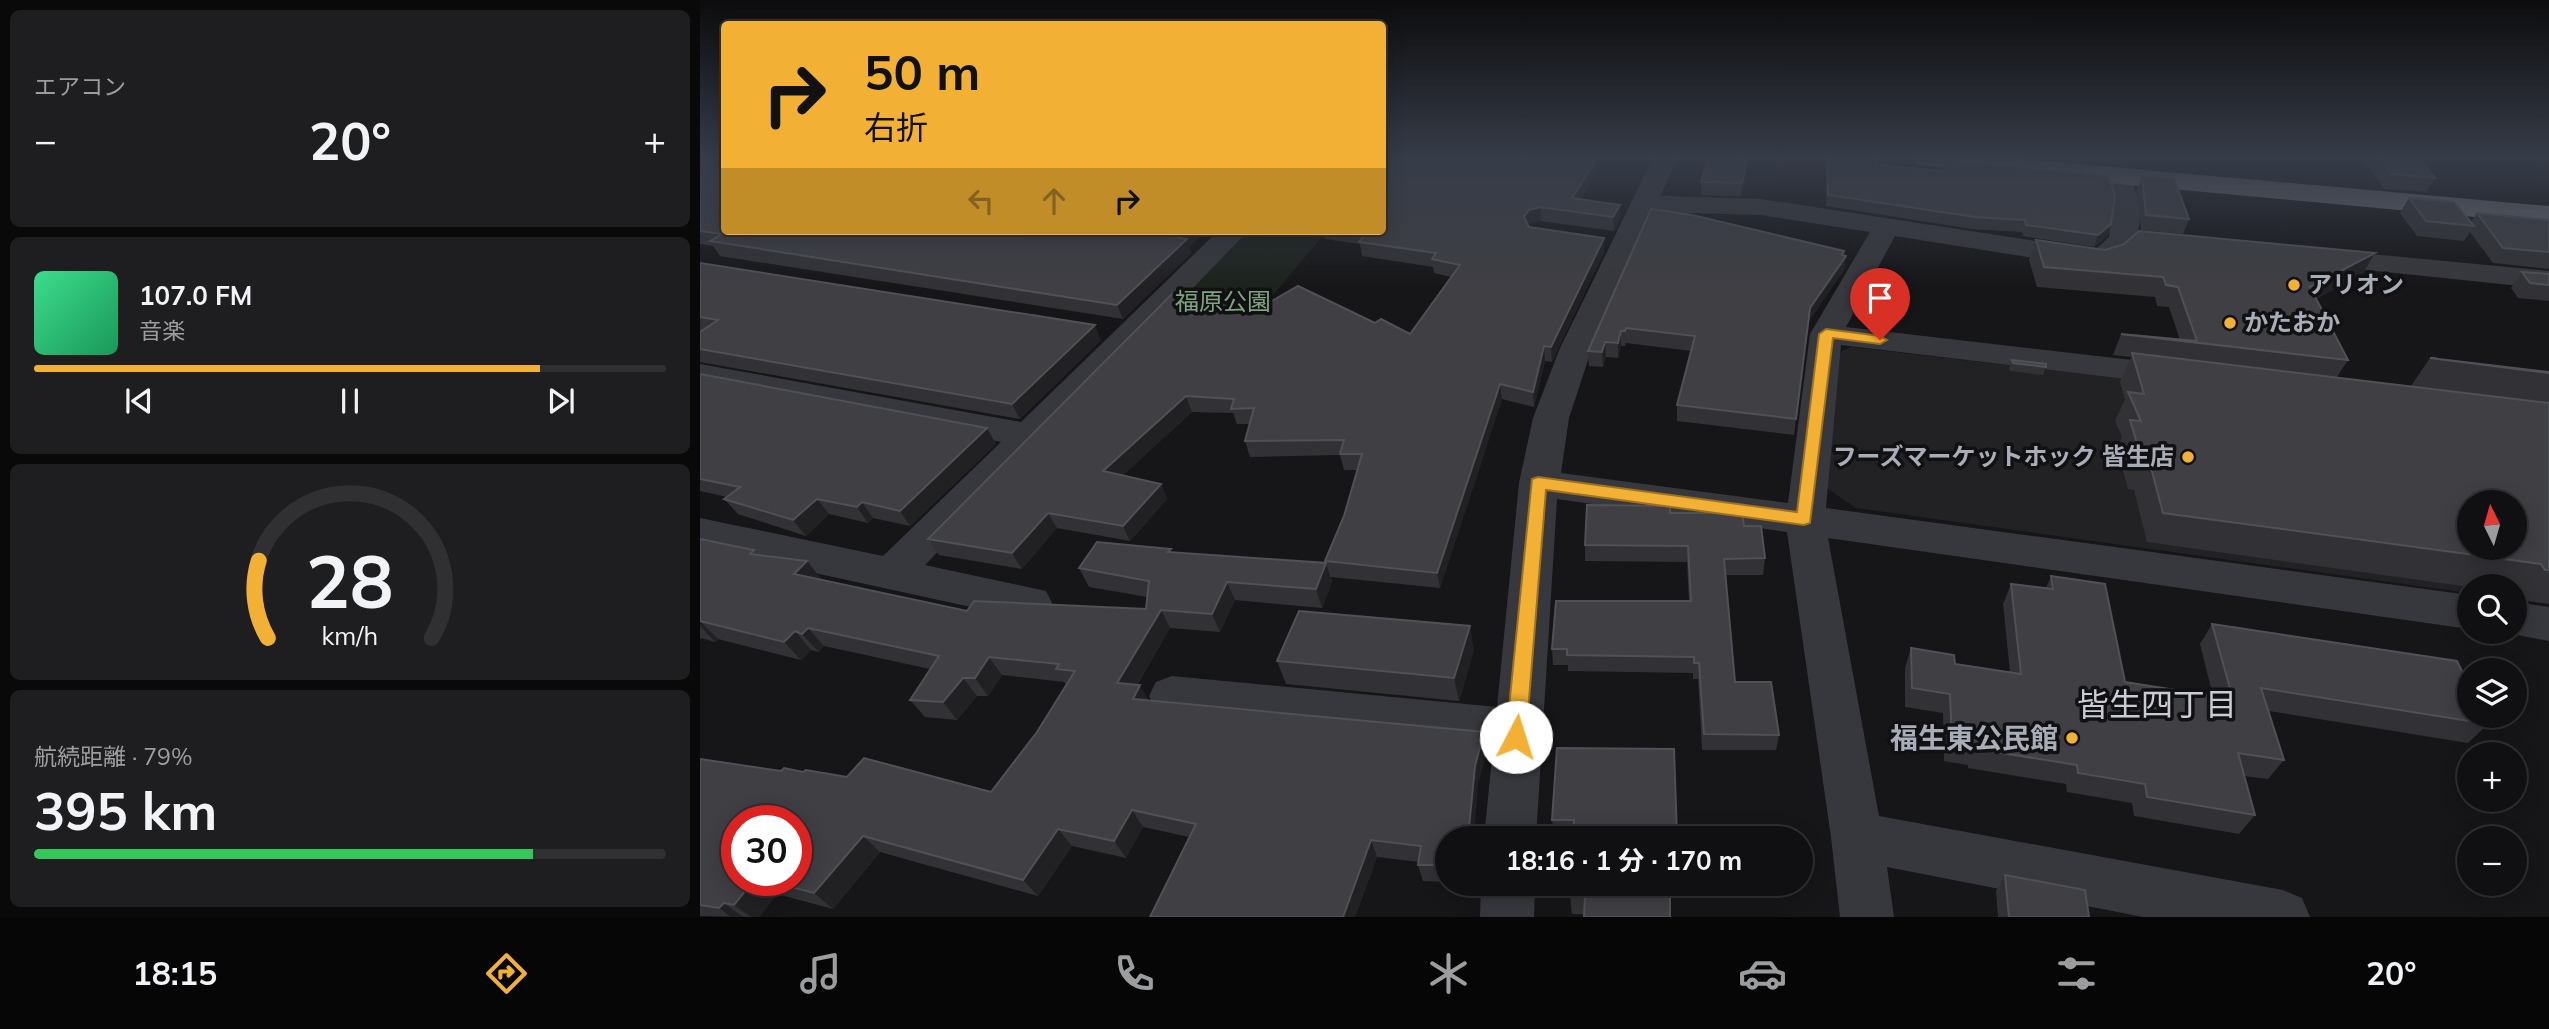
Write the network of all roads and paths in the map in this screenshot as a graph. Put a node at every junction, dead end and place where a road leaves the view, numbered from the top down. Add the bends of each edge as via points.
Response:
1 (1645, 201) edge
2 (2126, 201) edge
3 (2429, 201) edge
4 (1644, 204) junction
5 (2549, 215) edge
6 (1886, 228) junction
7 (1230, 235) edge
8 (2288, 255) edge
9 (2549, 280) edge
10 (1092, 326) edge
11 (1133, 333) junction
12 (1826, 334) junction
13 (700, 374) edge
14 (2208, 379) edge
15 (1029, 435) junction
16 (1538, 483) junction
17 (1804, 519) junction
18 (700, 533) edge
19 (891, 573) junction
20 (1031, 603) edge
21 (2457, 610) edge
22 (2527, 621) edge
23 (2549, 624) edge
24 (1172, 696) dead end
25 (1517, 730) junction
26 (1511, 826) edge
27 (1857, 837) junction
28 (1508, 896) edge
29 (1507, 917) edge
30 (1867, 917) edge
31 (2283, 917) edge

1 - 4 street
2 - 6 street via 2137,240 2106,256 2083,259
3 - 5 highway
4 - 6 street via 1761,207
4 - 16 street via 1613,243 1551,418
6 - 12 street
7 - 11 street
8 - 9 street
10 - 11 street
11 - 15 street
12 - 14 street
12 - 17 street
13 - 15 street
15 - 19 street
16 - 17 street
16 - 25 street
17 - 21 street
17 - 27 street
18 - 19 street
19 - 20 street
22 - 23 street
24 - 25 street
25 - 26 street
27 - 30 street
27 - 31 street
28 - 29 street

